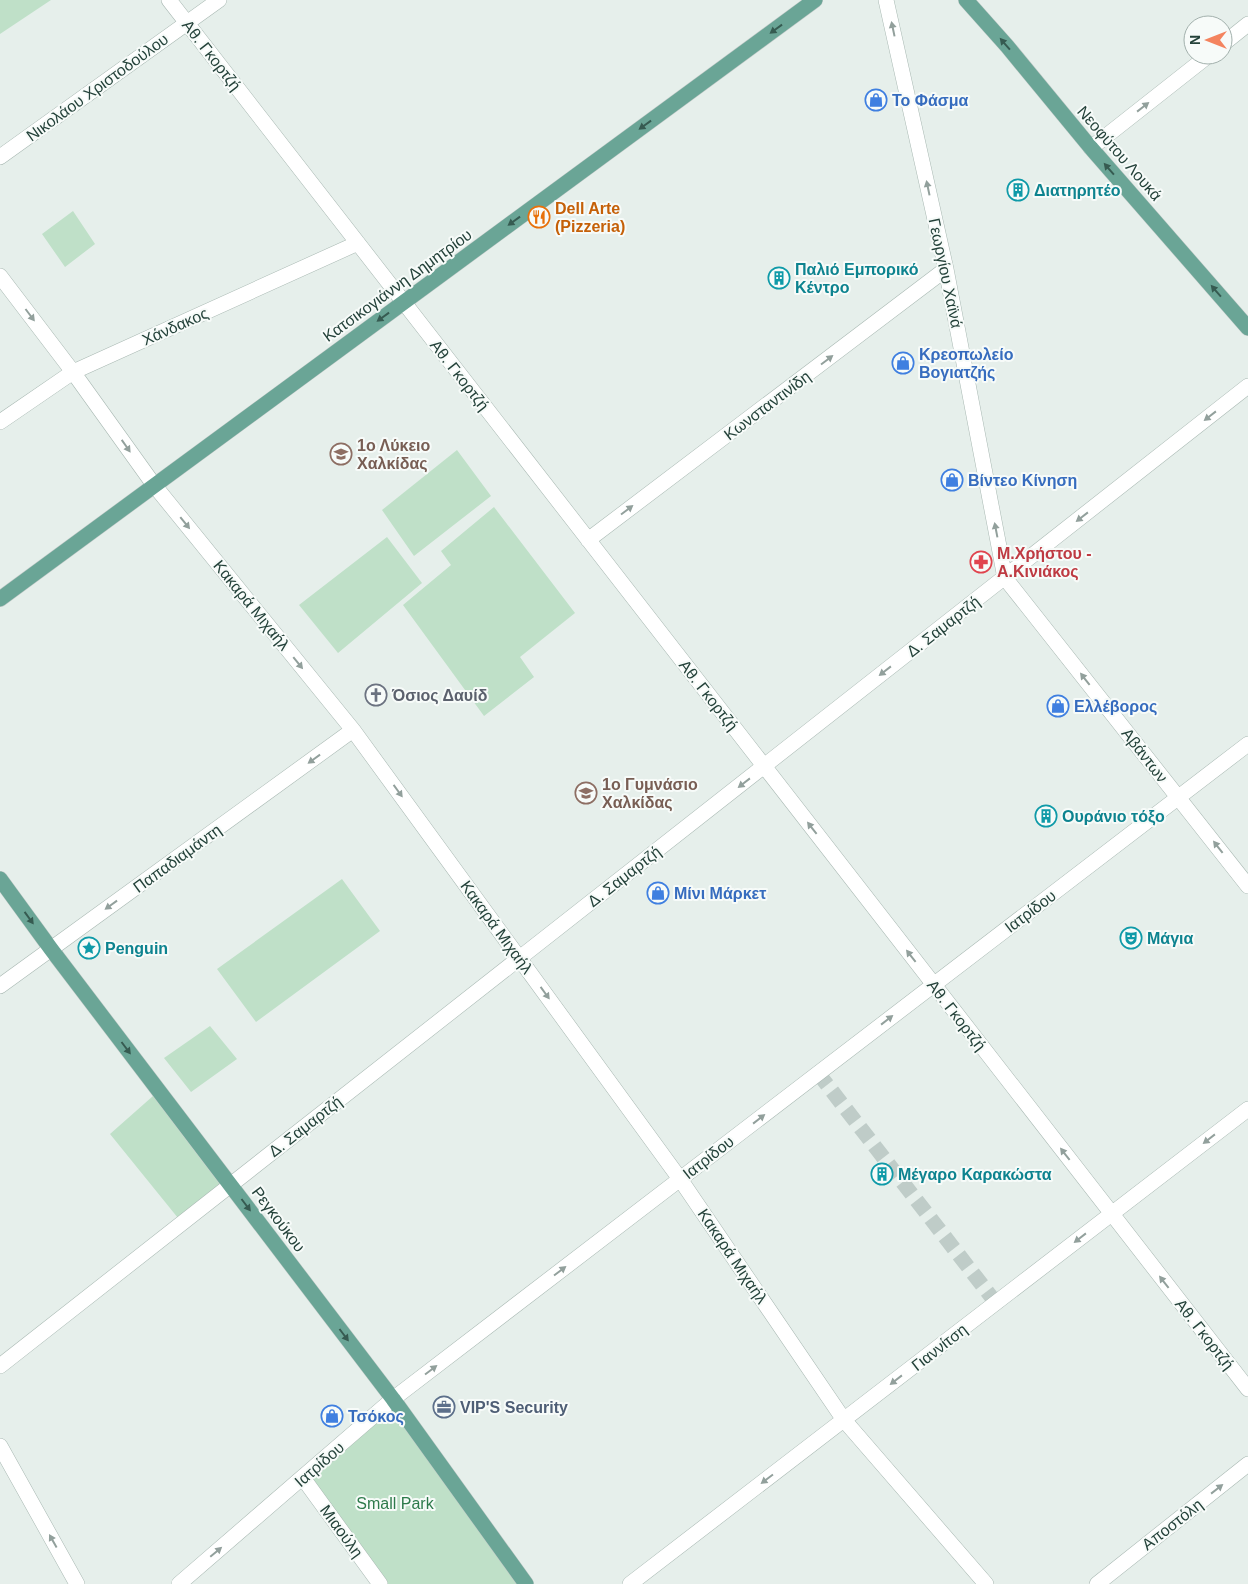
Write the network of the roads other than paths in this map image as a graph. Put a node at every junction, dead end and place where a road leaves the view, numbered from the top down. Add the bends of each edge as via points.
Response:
1 (169, 0) edge
2 (219, 0) edge
3 (815, 0) edge
4 (886, 0) edge
5 (966, 0) edge
6 (187, 23) junction
7 (1248, 24) edge
8 (1233, 36) edge
9 (1196, 65) edge
10 (1091, 148) junction
11 (0, 157) edge
12 (358, 243) junction
13 (946, 270) junction
14 (0, 276) edge
15 (404, 302) junction
16 (1248, 328) edge
17 (73, 372) junction
18 (1248, 386) edge
19 (0, 422) edge
20 (154, 485) junction
21 (588, 540) junction
22 (1005, 578) junction
23 (0, 599) edge
24 (353, 730) junction
25 (1248, 744) edge
26 (764, 766) junction
27 (1178, 797) junction
28 (0, 878) edge
29 (1248, 886) edge
30 (51, 949) junction
31 (520, 958) junction
32 (934, 984) junction
33 (0, 986) edge
34 (1248, 1109) edge
35 (680, 1179) junction
36 (231, 1185) junction
37 (1112, 1214) junction
38 (0, 1366) edge
39 (1248, 1390) edge
40 (393, 1400) junction
41 (844, 1420) junction
42 (0, 1446) edge
43 (1248, 1464) edge
44 (303, 1478) junction
45 (77, 1584) edge
46 (179, 1584) edge
47 (380, 1584) edge
48 (526, 1584) edge
49 (630, 1584) edge
50 (986, 1584) edge
51 (1097, 1584) edge

1 - 6 street, Αθ. Γκορτζή
2 - 6 street, Νικολάου Χριστοδούλου
3 -> 15 main road, Κατσικογιάννη Δημητρίου
13 -> 4 street, Γεωργίου Χαϊνά
10 -> 5 main road, Νεοφύτου Λουκά
6 - 11 street, Νικολάου Χριστοδούλου
6 - 12 street, Αθ. Γκορτζή
7 - 8 street
10 -> 9 street
16 -> 10 main road, Νεοφύτου Λουκά
12 - 15 street, Αθ. Γκορτζή
12 - 17 street, Χάνδακος
21 -> 13 street, Κωνσταντινίδη
22 -> 13 street, Γεωργίου Χαϊνά
14 -> 17 street, Κακαρά Μιχαήλ
15 -> 20 main road, Κατσικογιάννη Δημητρίου
15 - 21 street, Αθ. Γκορτζή
17 - 19 street, Χάνδακος
17 -> 20 street, Κακαρά Μιχαήλ
18 -> 22 street, Δ. Σαμαρτζή
20 - 23 main road, Κατσικογιάννη Δημητρίου
20 -> 24 street, Κακαρά Μιχαήλ
21 - 26 street, Αθ. Γκορτζή
22 -> 26 street, Δ. Σαμαρτζή
27 -> 22 street, Αβάντων
24 -> 30 street, Παπαδιαμάντη
24 -> 31 street, Κακαρά Μιχαήλ
25 - 27 street, Ιατρίδου
26 -> 31 street, Δ. Σαμαρτζή
32 -> 26 street, Αθ. Γκορτζή
29 -> 27 street, Αβάντων
27 - 32 street, Ιατρίδου
28 -> 30 main road, Ρεγκούκου
30 - 33 street, Παπαδιαμάντη
30 -> 36 main road, Ρεγκούκου
31 -> 35 street, Κακαρά Μιχαήλ
31 - 36 street, Δ. Σαμαρτζή
35 -> 32 street, Ιατρίδου
37 -> 32 street, Αθ. Γκορτζή
34 -> 37 street, Γιαννίτση
40 -> 35 street, Ιατρίδου
35 - 41 street, Κακαρά Μιχαήλ
36 - 38 street, Δ. Σαμαρτζή
36 -> 40 main road, Ρεγκούκου
39 -> 37 street, Αθ. Γκορτζή
37 -> 41 street, Γιαννίτση
40 - 44 street, Ιατρίδου
40 - 48 main road, Ρεγκούκου
41 -> 49 street, Γιαννίτση
41 - 50 street, Κακαρά Μιχαήλ
45 -> 42 street
51 -> 43 street, Αποστόλη
46 -> 44 street, Ιατρίδου
44 - 47 street, Μιαούλη

